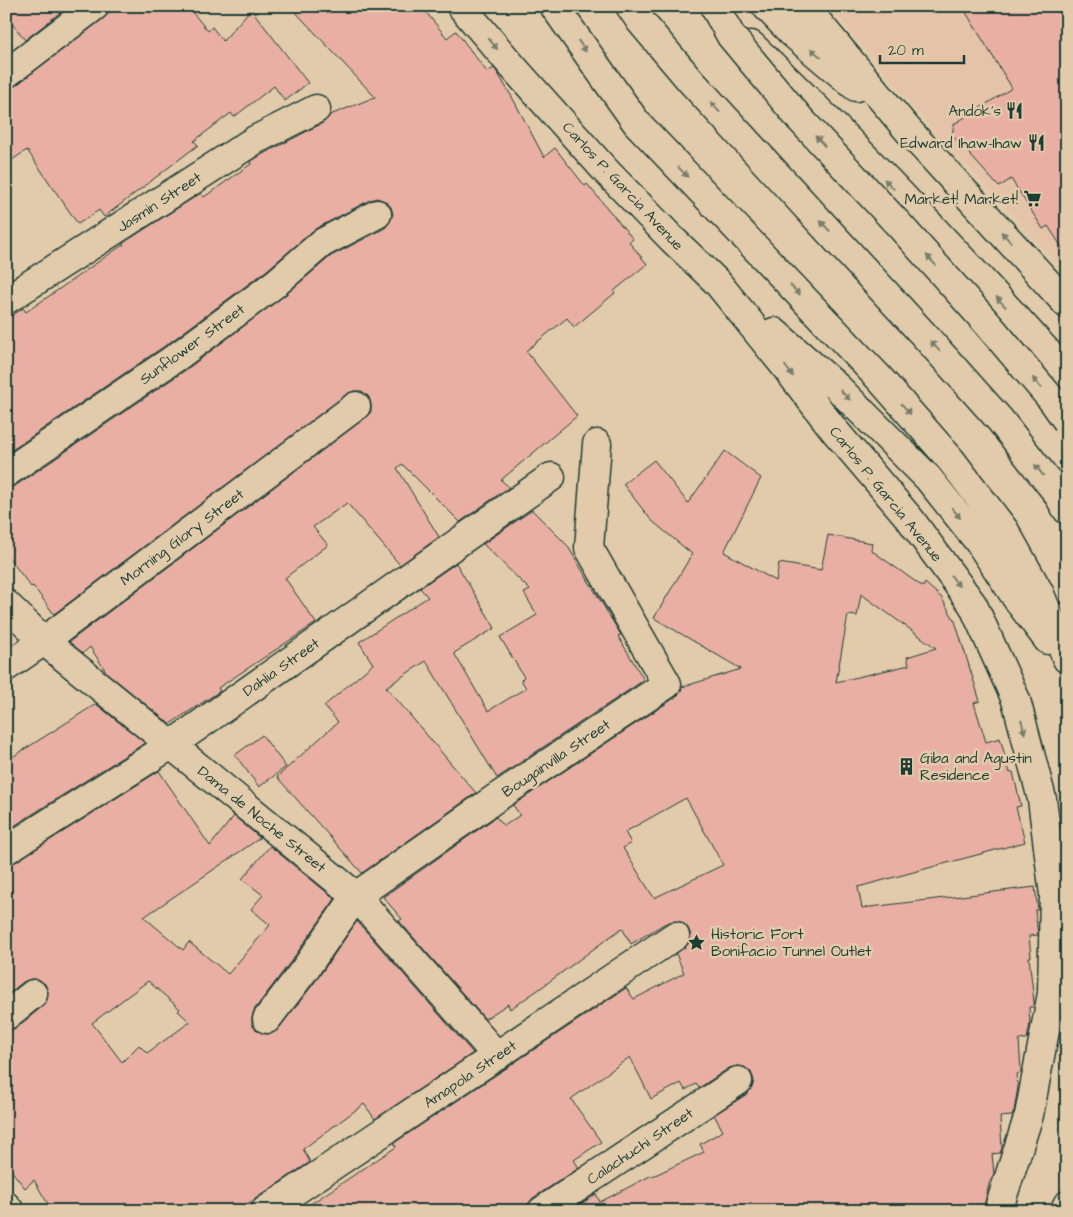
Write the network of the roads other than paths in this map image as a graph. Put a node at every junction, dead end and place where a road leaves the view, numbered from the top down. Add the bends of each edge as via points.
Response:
1 (95, 6) edge
2 (461, 6) edge
3 (554, 6) edge
4 (630, 6) edge
5 (710, 6) edge
6 (714, 6) edge
7 (766, 6) edge
8 (804, 6) edge
9 (6, 74) edge
10 (316, 109) dead end
11 (907, 129) junction
12 (377, 214) dead end
13 (717, 282) junction
14 (6, 300) edge
15 (1067, 304) edge
16 (1067, 374) edge
17 (356, 406) dead end
18 (1067, 421) edge
19 (597, 444) dead end
20 (6, 473) edge
21 (551, 476) dead end
22 (1067, 510) edge
23 (6, 604) edge
24 (44, 641) junction
25 (1067, 658) edge
26 (1067, 664) edge
27 (6, 667) edge
28 (171, 744) junction
29 (6, 850) edge
30 (356, 896) junction
31 (675, 936) dead end
32 (33, 994) dead end
33 (6, 1016) edge
34 (267, 1019) dead end
35 (497, 1056) junction
36 (738, 1080) dead end
37 (1067, 1204) edge
38 (265, 1211) edge
39 (542, 1211) edge
40 (998, 1211) edge
41 (1065, 1211) edge

1 - 9 main road
2 -> 13 main road, Carlos P. Garcia Avenue via 606,171
3 -> 25 main road via 636,122 880,379 951,460 1005,531 1039,592
22 -> 4 main road via 1000,420 690,80
16 -> 5 main road via 814,105
18 -> 6 main road, bridge via 986,322 793,111 731,36
11 -> 7 main road via 792,33
8 - 11 main road
10 - 14 main road, Jasmin Street via 255,140
15 -> 11 main road
12 - 20 main road, Sunflower Street via 322,243 276,283 178,356
13 -> 26 main road via 837,388 928,478 980,542 1019,602
13 -> 40 main road, Carlos P. Garcia Avenue via 835,432 910,519 973,605 1016,700 1042,799 1054,894 1052,993 1029,1115
17 - 24 main road, Morning Glory Street
19 - 30 main road, Bougainvilla Street via 589,548 667,684
21 - 28 main road, Dahlia Street
23 - 24 main road, Dama de Noche Street
24 - 27 main road, Morning Glory Street
24 - 28 main road, Dama de Noche Street
28 - 29 main road, Dahlia Street
28 - 30 main road, Dama de Noche Street
30 - 34 main road, Bougainvilla Street
30 - 35 main road, Dama de Noche Street
31 - 35 main road, Amapola Street
32 - 33 main road
35 - 38 main road, Amapola Street
36 - 39 main road, Calachuchi Street
37 - 41 main road

